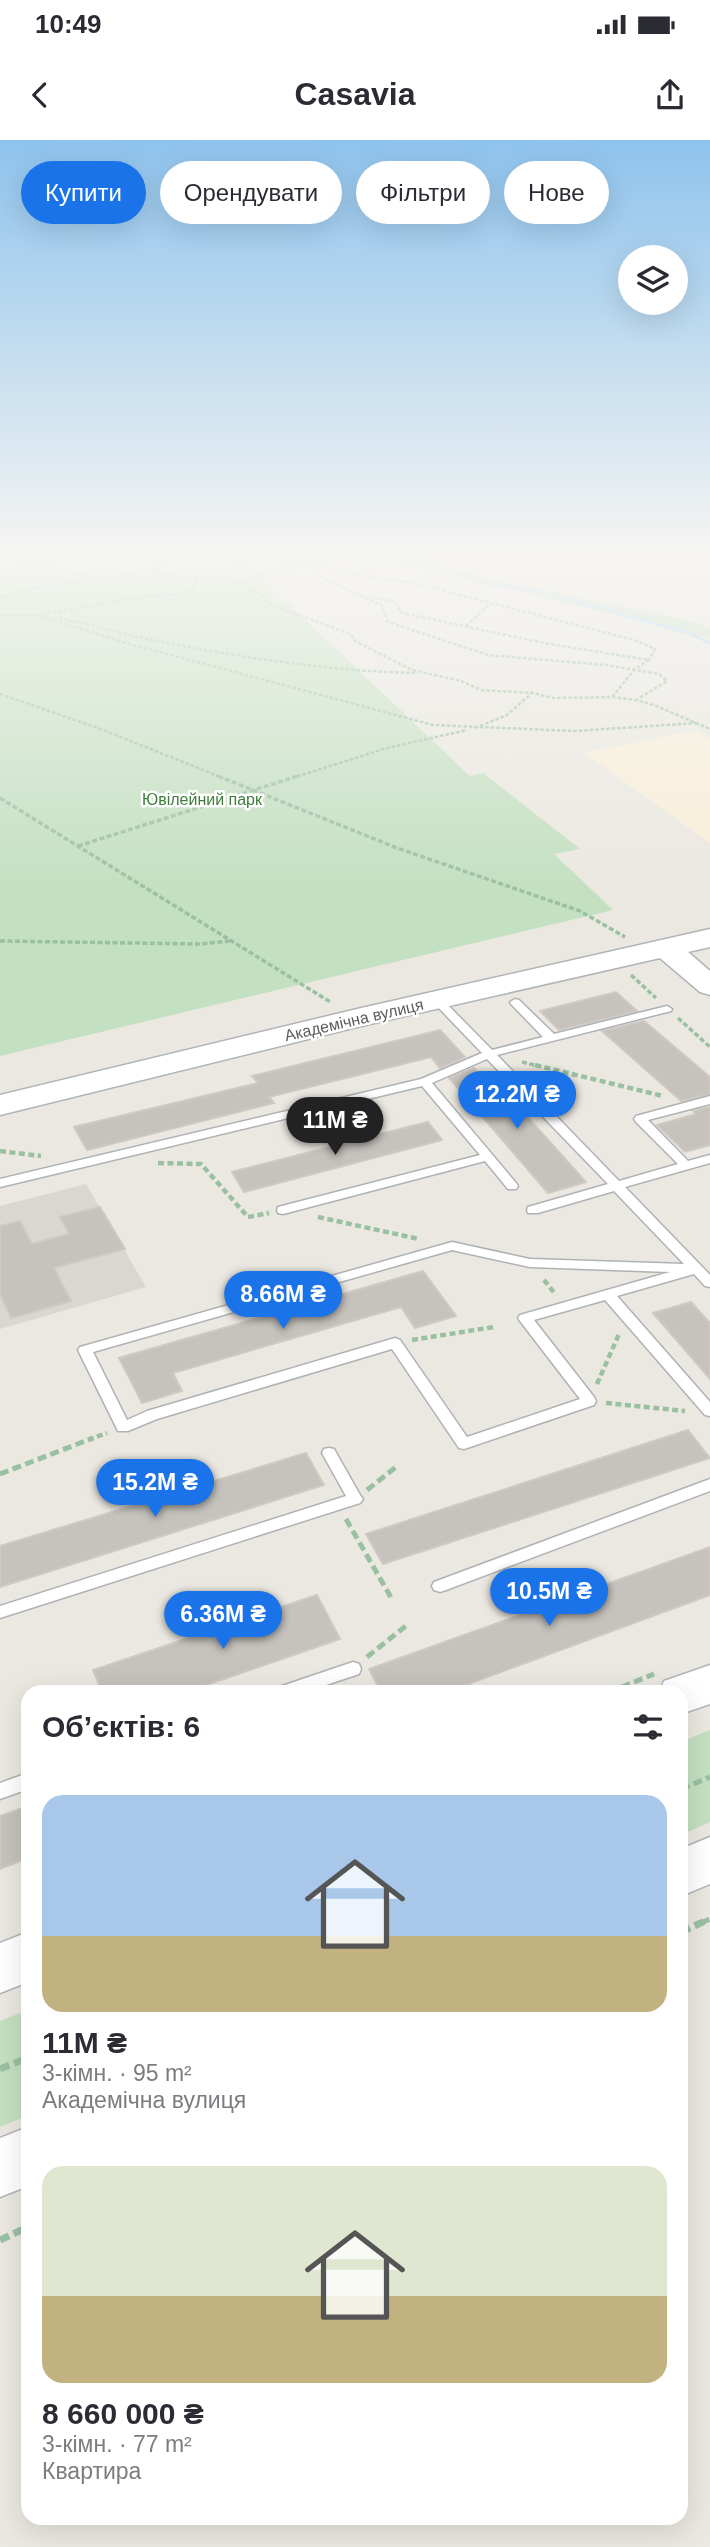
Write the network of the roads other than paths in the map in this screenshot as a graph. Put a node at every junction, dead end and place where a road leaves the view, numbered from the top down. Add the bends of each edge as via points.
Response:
1 (710, 938) edge
2 (658, 950) junction
3 (710, 986) edge
4 (437, 1000) junction
5 (515, 1002) dead end
6 (667, 1009) dead end
7 (551, 1038) junction
8 (489, 1054) junction
9 (425, 1082) junction
10 (710, 1100) edge
11 (0, 1105) edge
12 (487, 1157) junction
13 (710, 1159) edge
14 (686, 1166) junction
15 (0, 1183) edge
16 (616, 1185) junction
17 (512, 1186) dead end
18 (283, 1210) road end
19 (533, 1210) dead end
20 (697, 1269) junction
21 (710, 1283) edge
22 (608, 1294) junction
23 (703, 1412) edge
24 (329, 1453) dead end
25 (710, 1485) edge
26 (440, 1586) dead end
27 (0, 1612) edge
28 (353, 1669) road end
29 (710, 1684) edge
30 (306, 1685) edge
31 (688, 1692) edge
32 (21, 1784) edge
33 (0, 1791) edge
34 (710, 1860) edge
35 (688, 1870) edge
36 (21, 1960) edge
37 (0, 1968) edge
38 (21, 2158) edge
39 (0, 2168) edge

1 - 2 street, Академічна вулиця
2 - 3 street
2 - 4 street, Академічна вулиця
4 - 8 lane
4 - 11 street, Академічна вулиця
5 - 7 lane
6 - 7 lane
7 - 8 lane
8 - 9 lane
8 - 16 lane
9 - 12 lane
9 - 15 lane
10 - 14 lane via 640,1119
12 - 17 lane
12 - 18 lane
13 - 14 lane
14 - 16 lane
16 - 19 lane
16 - 20 lane
20 - 21 lane
20 - 22 lane
20 - 22 lane via 530,1263 452,1246 85,1350 123,1427 395,1343 464,1444 589,1401 525,1318
22 - 23 lane
24 - 27 lane via 355,1499
25 - 26 lane
28 - 30 lane
29 - 31 street
32 - 33 lane
34 - 35 street
36 - 37 street
38 - 39 street

